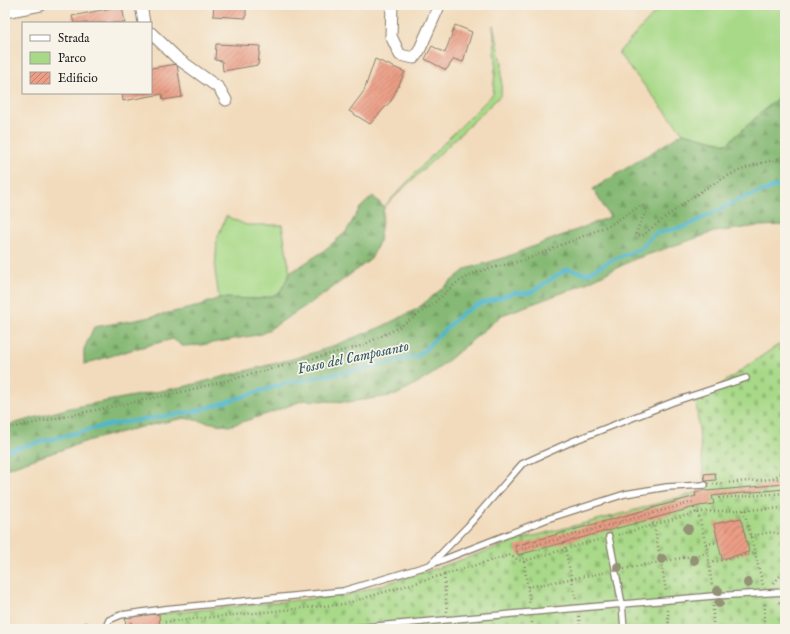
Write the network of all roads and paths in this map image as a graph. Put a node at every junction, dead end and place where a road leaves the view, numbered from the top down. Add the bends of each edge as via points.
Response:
1 (41, 5) edge
2 (141, 5) edge
3 (392, 5) edge
4 (439, 6) edge
5 (5, 12) edge
6 (144, 22) edge
7 (152, 35) edge
8 (226, 100) dead end
9 (785, 157) edge
10 (746, 378) dead end
11 (5, 429) edge
12 (785, 472) edge
13 (785, 478) edge
14 (771, 479) junction
15 (705, 485) joint
16 (785, 493) edge
17 (719, 498) dead end
18 (693, 502) dead end
19 (694, 508) dead end
20 (785, 508) edge
21 (744, 510) junction
22 (697, 513) junction
23 (652, 519) dead end
24 (654, 525) junction
25 (785, 535) edge
26 (750, 536) junction
27 (609, 537) junction
28 (718, 542) dead end
29 (564, 543) dead end
30 (706, 544) junction
31 (522, 549) dead end
32 (566, 549) junction
33 (755, 553) junction
34 (523, 554) dead end
35 (524, 561) junction
36 (709, 563) junction
37 (430, 565) junction
38 (444, 575) dead end
39 (785, 592) edge
40 (766, 593) junction
41 (713, 596) junction
42 (668, 600) junction
43 (622, 604) junction
44 (578, 608) junction
45 (531, 612) junction
46 (448, 620) junction
47 (105, 629) edge
48 (344, 629) edge
49 (533, 629) edge
50 (580, 629) edge
51 (624, 629) edge
52 (669, 629) edge
53 (713, 629) edge
54 (764, 629) edge

1 - 5 street
2 - 6 street
3 - 4 street via 394,42 400,55 414,58
7 - 8 street via 177,58 220,88
9 - 11 path via 741,170 727,177 686,202 642,236 636,234 640,220 647,211 642,206 610,225 525,260 476,272 455,284 432,305 398,328 361,346 186,391
10 - 37 lane via 673,402 522,464
12 - 14 path
13 - 14 path
14 - 15 path
15 - 37 lane via 667,487 625,494 550,518
16 - 17 path
18 - 31 path
19 - 22 path
20 - 21 path
21 - 22 path
21 - 26 path
22 - 24 path
22 - 30 path
23 - 24 path
24 - 27 path
24 - 42 path
25 - 26 path via 772,532
26 - 33 path
27 - 32 path
27 - 43 lane
28 - 30 path
29 - 32 path
30 - 36 path
32 - 35 path
32 - 44 path
33 - 36 path
33 - 40 path
34 - 35 path
35 - 45 path
36 - 41 path
37 - 47 lane via 343,591 121,615 109,620
38 - 46 path
39 - 40 lane
40 - 41 lane
40 - 54 path
41 - 42 lane
41 - 53 path
42 - 43 lane
42 - 52 path
43 - 44 lane
43 - 51 lane
44 - 45 lane
44 - 50 path
45 - 46 lane
45 - 49 path
46 - 48 lane

